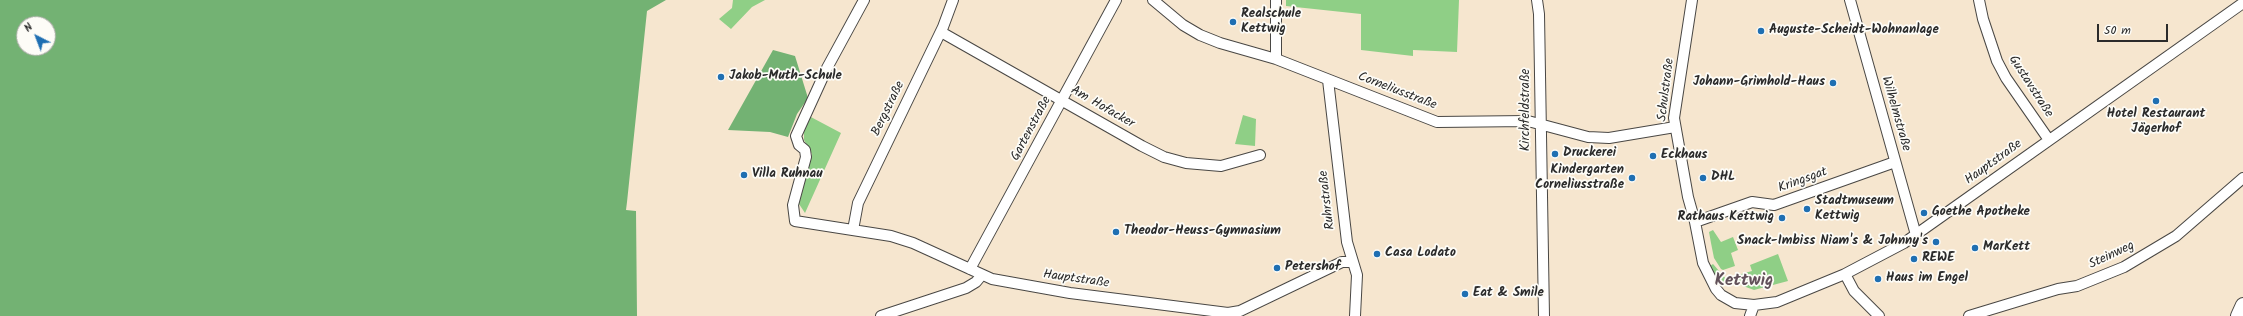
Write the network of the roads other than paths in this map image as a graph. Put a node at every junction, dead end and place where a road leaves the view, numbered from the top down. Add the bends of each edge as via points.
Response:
1 (864, 0) edge
2 (953, 0) edge
3 (1116, 0) edge
4 (1153, 0) edge
5 (1276, 0) edge
6 (1537, 0) edge
7 (1692, 0) edge
8 (1850, 0) edge
9 (1979, 0) edge
10 (2243, 3) edge
11 (941, 32) junction
12 (1276, 59) junction
13 (1328, 80) junction
14 (1062, 100) junction
15 (1541, 124) junction
16 (1675, 127) junction
17 (2049, 140) junction
18 (1260, 155) dead end
19 (1894, 162) junction
20 (2243, 178) edge
21 (1695, 222) junction
22 (853, 230) junction
23 (1916, 235) junction
24 (1353, 262) junction
25 (970, 269) junction
26 (1845, 274) junction
27 (981, 276) junction
28 (1750, 304) junction
29 (2243, 305) edge
30 (880, 316) edge
31 (1355, 316) edge
32 (1544, 316) edge
33 (1750, 316) edge
34 (1879, 316) edge
35 (1969, 316) edge
36 (2238, 316) edge

1 - 22 street, Hauptstraße via 827,68 796,136 799,145 805,150 806,157 793,205 795,221
2 - 11 street, Bergstraße
3 - 14 street, Gartenstraße
4 - 12 street, Corneliusstraße via 1183,25 1200,35
5 - 12 street
6 - 15 street, Kirchfeldstraße
7 - 16 street, Schulstraße via 1674,118
8 - 19 street, Wilhelmstraße
9 - 17 street, Gustavstraße via 1983,19 2006,78
10 - 17 street, Hauptstraße
11 - 14 street, Am Hofacker
11 - 22 street, Bergstraße via 858,203
12 - 13 street, Corneliusstraße
13 - 15 street, Corneliusstraße via 1437,122 1528,121
13 - 24 street, Ruhrstraße via 1346,242
14 - 18 street, Am Hofacker via 1164,157 1186,163 1221,166
14 - 25 street, Gartenstraße
15 - 16 street, Corneliusstraße via 1588,137 1609,138
15 - 32 street, Kirchfeldstraße
16 - 21 street, Schulstraße
17 - 23 street, Hauptstraße
19 - 21 street, Kringsgat via 1774,205 1752,202
19 - 23 street, Wilhelmstraße
20 - 35 street, Steinweg via 2176,236 2124,267 2077,286 2058,289
21 - 28 street, Schulstraße via 1703,263 1709,276 1720,286
22 - 25 street, Hauptstraße via 891,236 913,243
23 - 26 street, Hauptstraße via 1890,252
24 - 27 street, Hauptstraße via 1342,262 1240,311 1228,313 1070,293
24 - 31 street, Ruhrstraße via 1357,275
25 - 27 street, Hauptstraße
26 - 28 street, Hauptstraße via 1778,302
26 - 34 street via 1854,291
27 - 30 street via 966,288
28 - 33 street
29 - 36 main road

